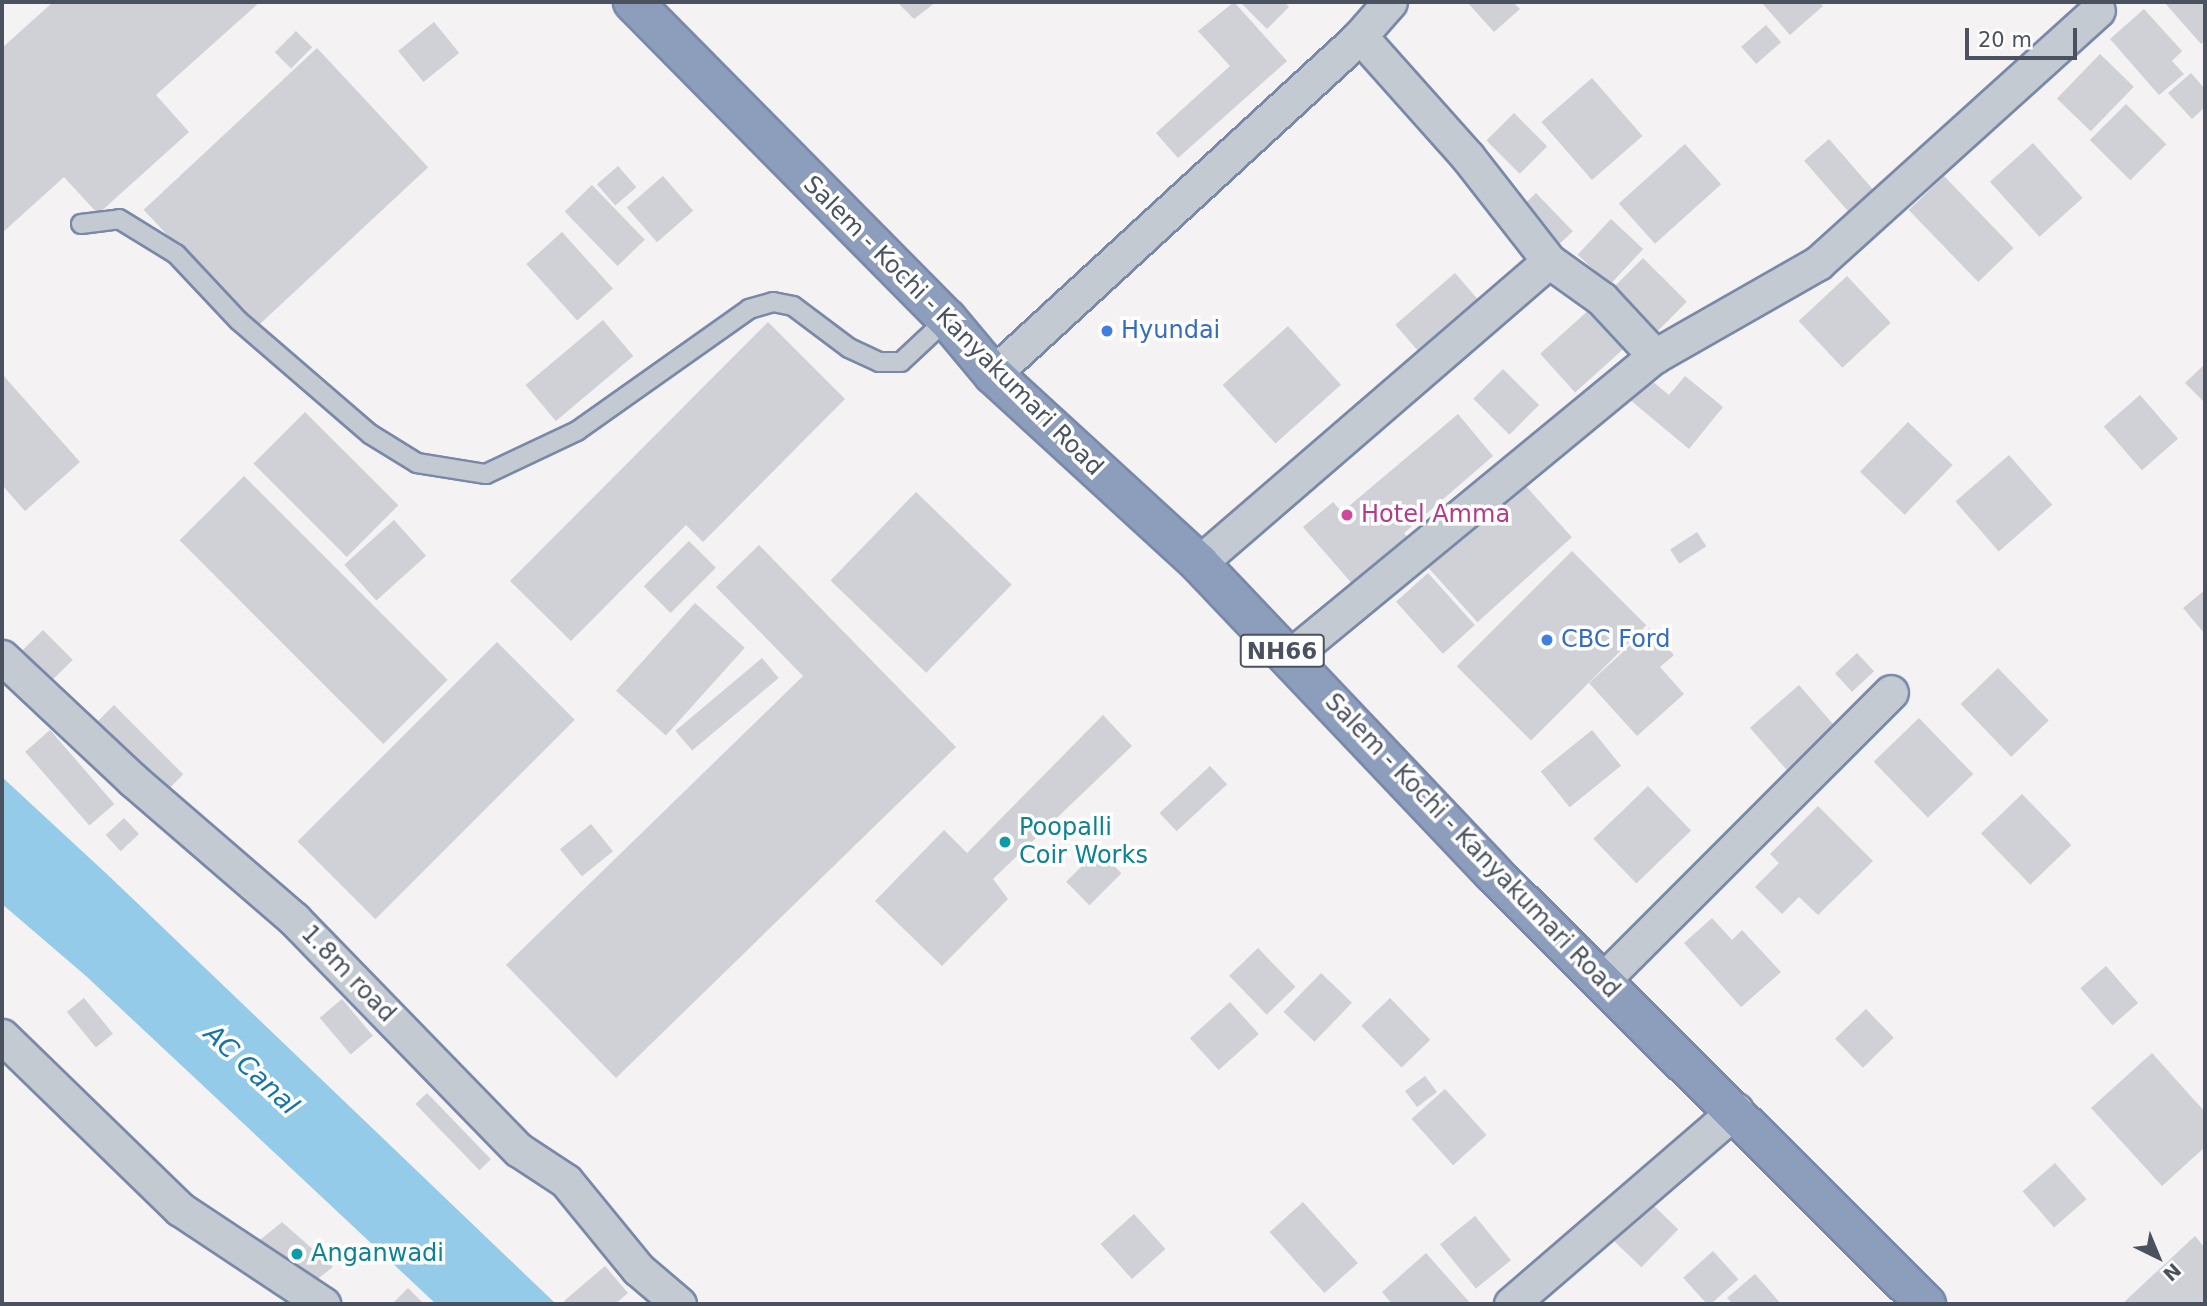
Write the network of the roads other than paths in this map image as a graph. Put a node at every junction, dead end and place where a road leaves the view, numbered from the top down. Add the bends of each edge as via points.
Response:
1 (634, 2) edge
2 (1390, 2) edge
3 (2099, 4) edge
4 (1360, 36) junction
5 (81, 224) dead end
6 (1549, 261) junction
7 (947, 319) junction
8 (1655, 356) junction
9 (993, 374) junction
10 (1199, 563) junction
11 (2, 657) edge
12 (1289, 658) junction
13 (1891, 692) dead end
14 (1603, 980) junction
15 (2, 1036) edge
16 (1735, 1111) junction
17 (323, 1304) edge
18 (679, 1304) edge
19 (1511, 1304) edge
20 (1926, 1304) edge

1 - 7 highway, Salem - Kochi - Kanyakumari Road / NH66
2 - 4 street
3 - 8 street via 1818,263
4 - 6 street via 1467,156
4 - 9 street
5 - 7 lane via 119,219 176,254 239,321 370,434 417,463 486,474 577,431 749,309 773,302 793,306 849,348 879,362 901,362
6 - 8 street via 1602,299
6 - 10 street
7 - 9 highway, Salem - Kochi - Kanyakumari Road / NH66
8 - 12 street
9 - 10 highway, Salem - Kochi - Kanyakumari Road / NH66
10 - 12 highway, Salem - Kochi - Kanyakumari Road / NH66
11 - 18 street, 1.8m road via 133,780 294,919 519,1150 566,1181 638,1269
12 - 14 highway, Salem - Kochi - Kanyakumari Road / NH66 via 1493,873
13 - 14 street
14 - 16 highway, Salem - Kochi - Kanyakumari Road / NH66
15 - 17 street via 180,1209
16 - 19 street
16 - 20 highway, Salem - Kochi - Kanyakumari Road / NH66

